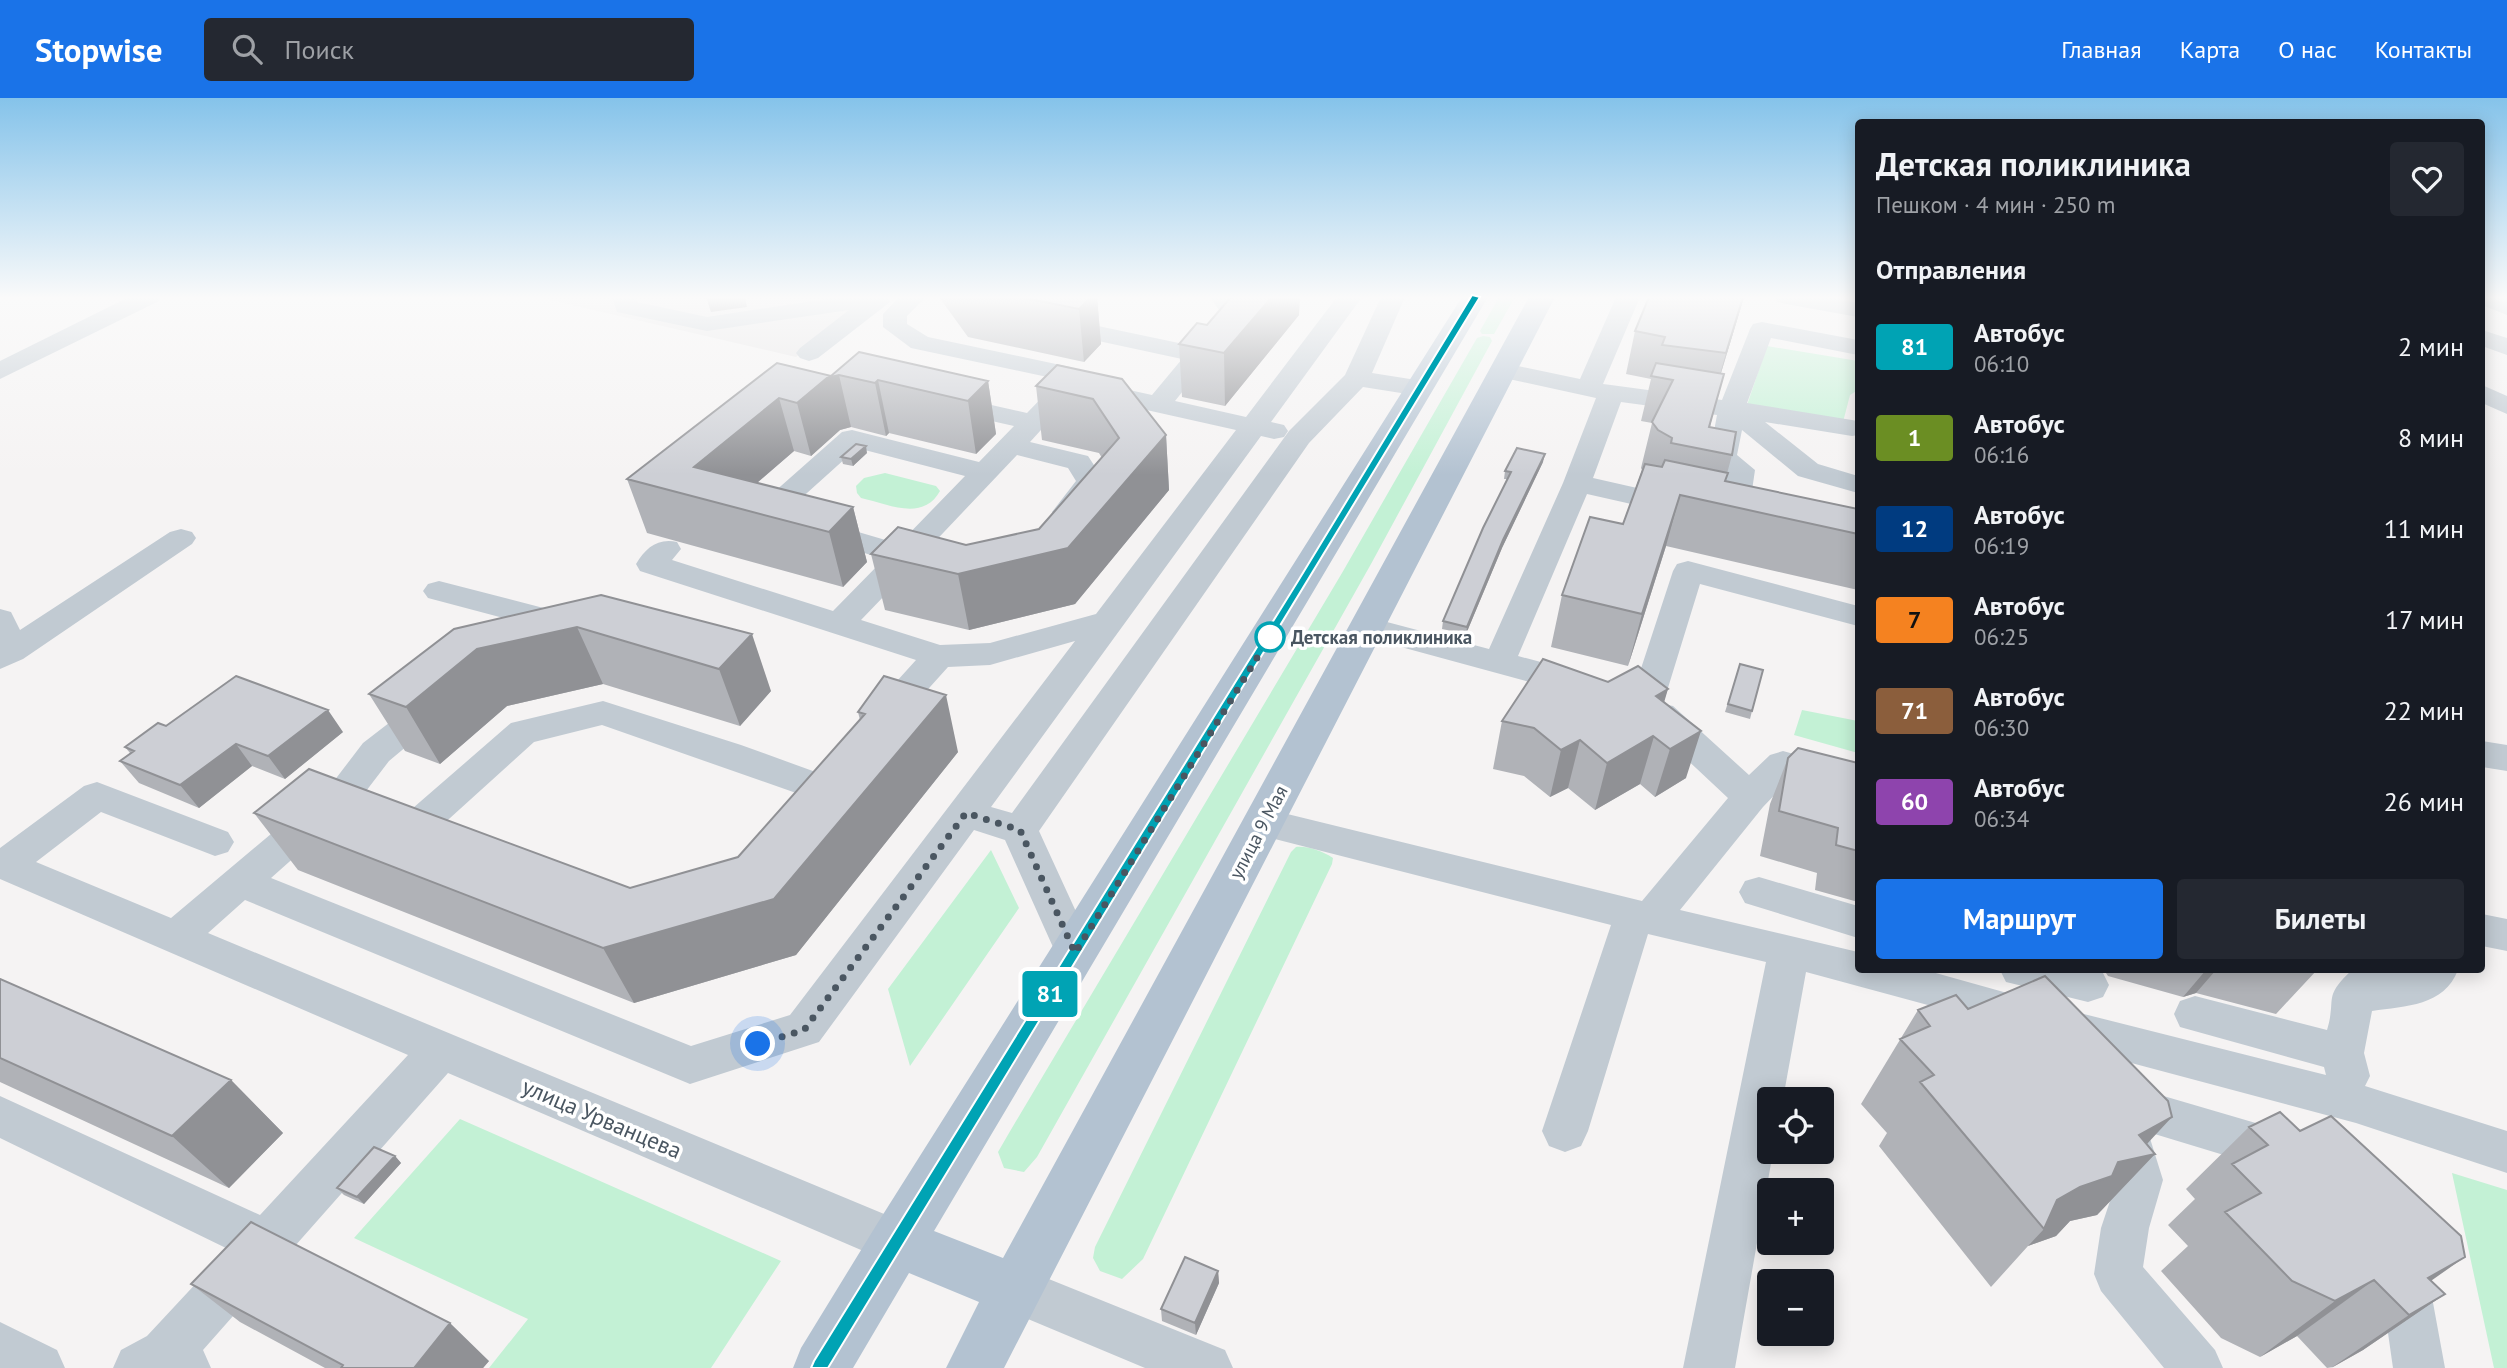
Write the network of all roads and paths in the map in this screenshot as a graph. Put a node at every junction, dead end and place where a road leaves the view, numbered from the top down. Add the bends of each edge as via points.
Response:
1 (30, 356) edge
2 (982, 356) edge
3 (1197, 356) edge
4 (1306, 356) edge
5 (1367, 356) edge
6 (1439, 356) edge
7 (1511, 356) edge
8 (1610, 356) edge
9 (1752, 356) edge
10 (1504, 370) junction
11 (0, 371) edge
12 (1357, 378) junction
13 (1069, 385) junction
14 (1420, 388) junction
15 (1599, 391) junction
16 (2485, 395) edge
17 (923, 397) edge
18 (1158, 405) junction
19 (2506, 406) edge
20 (1732, 409) junction
21 (1032, 422) junction
22 (1855, 422) edge
23 (1254, 427) junction
24 (1855, 432) edge
25 (1299, 437) junction
26 (1009, 445) junction
27 (984, 472) junction
28 (1577, 483) junction
29 (1850, 483) edge
30 (1052, 530) edge
31 (181, 538) dead end
32 (666, 549) dead end
33 (905, 555) junction
34 (944, 566) edge
35 (439, 592) dead end
36 (1855, 615) edge
37 (544, 618) junction
38 (0, 619) edge
39 (1109, 621) junction
40 (839, 624) junction
41 (1368, 628) junction
42 (587, 629) edge
43 (512, 643) edge
44 (5, 655) edge
45 (939, 656) junction
46 (1499, 663) junction
47 (460, 685) edge
48 (1624, 696) junction
49 (2485, 754) edge
50 (2507, 758) edge
51 (849, 771) junction
52 (1855, 784) edge
53 (347, 790) junction
54 (1750, 797) junction
55 (400, 809) junction
56 (966, 813) junction
57 (808, 822) edge
58 (1263, 822) junction
59 (1020, 830) junction
60 (464, 832) edge
61 (215, 842) dead end
62 (2, 864) edge
63 (240, 882) junction
64 (1759, 892) dead end
65 (1642, 916) junction
66 (1855, 921) edge
67 (2485, 931) edge
68 (2507, 936) edge
69 (176, 937) junction
70 (1789, 951) junction
71 (1075, 953) junction
72 (1855, 962) edge
73 (1917, 973) edge
74 (2034, 973) edge
75 (2435, 973) edge
76 (2365, 983) edge
77 (2088, 985) dead end
78 (2010, 989) edge
79 (2195, 1014) dead end
80 (2064, 1027) junction
81 (441, 1050) junction
82 (2342, 1053) junction
83 (2102, 1087) junction
84 (2356, 1103) junction
85 (0, 1116) edge
86 (1565, 1131) dead end
87 (2507, 1153) edge
88 (2323, 1168) edge
89 (2390, 1237) edge
90 (896, 1242) junction
91 (267, 1243) junction
92 (1014, 1289) junction
93 (0, 1347) edge
94 (163, 1363) edge
95 (1188, 1364) edge
96 (38, 1368) edge
97 (821, 1368) edge
98 (974, 1368) edge
99 (1709, 1368) edge
100 (2197, 1368) edge
101 (2419, 1368) edge

1 - 11 street
2 - 13 street via 1061,372
3 - 18 street
4 - 23 street
5 - 12 street
6 - 14 main road
7 - 10 main road, улица 9 Мая
8 - 15 street
9 - 20 street
10 - 15 street
10 - 41 main road, улица 9 Мая
12 - 14 street
12 - 25 street
13 - 18 street
13 - 21 street
14 - 71 main road
15 - 20 street
15 - 28 street
16 - 19 street
17 - 21 street
18 - 23 street
20 - 22 street
20 - 28 street via 1723,458 1741,470 1746,520
20 - 29 street via 1808,470
21 - 26 street
23 - 25 street
23 - 39 street
24 - 29 street
25 - 59 street
26 - 27 street
26 - 30 street via 1078,462 1091,482
27 - 33 street
27 - 33 street via 852,438 766,514
28 - 46 street
31 - 44 street
32 - 40 street via 652,564
33 - 34 street
33 - 40 street
35 - 37 street
36 - 48 street via 1688,571
37 - 42 street
37 - 43 street
38 - 44 street
39 - 45 street via 990,654
39 - 56 street
40 - 45 street
41 - 46 street
41 - 58 main road, улица 9 Мая
45 - 51 street
46 - 48 street
47 - 53 street via 376,752
48 - 54 street
49 - 50 street
51 - 55 street via 603,713 523,732
51 - 57 street
52 - 54 street via 1783,764
53 - 55 street
53 - 63 street
54 - 65 street
55 - 60 street
56 - 59 street
56 - 63 street via 804,1030 690,1065
58 - 65 street
58 - 92 main road, улица 9 Мая
59 - 71 street
61 - 62 street via 97,796
62 - 69 street, улица Урванцева
63 - 69 street
64 - 66 street
65 - 70 street
65 - 86 street
67 - 68 street
69 - 81 street, улица Урванцева
70 - 72 street
70 - 99 street
71 - 90 main road
73 - 78 street
74 - 77 street
75 - 76 street via 2419,987
76 - 82 street
78 - 80 street
79 - 82 street
80 - 83 street via 2064,1047
80 - 84 street
81 - 90 street, улица Урванцева
81 - 91 street
82 - 84 street
83 - 88 street
83 - 100 street via 2140,1181 2125,1228 2118,1274
84 - 87 street
85 - 91 street
89 - 101 street via 2402,1261
90 - 92 main road, улица Урванцева
90 - 97 main road
91 - 94 street
92 - 95 street, улица Урванцева
92 - 98 main road, улица 9 Мая
93 - 96 street

